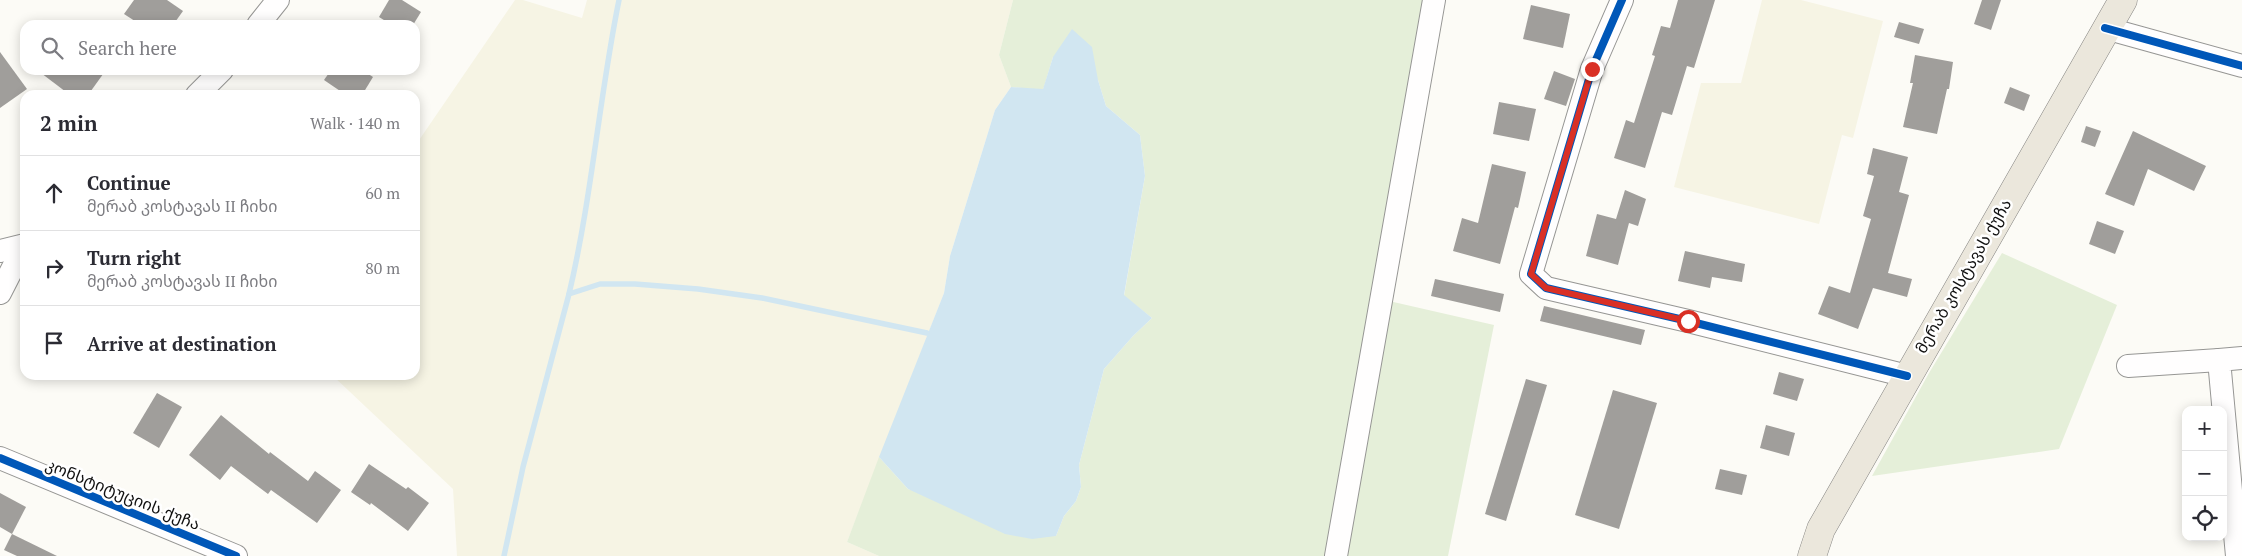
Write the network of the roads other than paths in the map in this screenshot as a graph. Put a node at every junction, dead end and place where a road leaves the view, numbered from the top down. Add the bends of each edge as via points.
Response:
1 (278, 0) edge
2 (1434, 0) edge
3 (1622, 0) edge
4 (2123, 0) edge
5 (262, 20) edge
6 (2105, 28) junction
7 (2242, 66) edge
8 (217, 75) edge
9 (203, 90) edge
10 (20, 247) edge
11 (0, 251) edge
12 (20, 254) edge
13 (0, 293) edge
14 (2242, 358) edge
15 (2219, 360) junction
16 (2128, 366) dead end
17 (1907, 376) junction
18 (0, 458) edge
19 (214, 552) edge
20 (236, 556) edge
21 (1336, 556) edge
22 (1812, 556) edge
23 (2237, 556) edge

1 - 5 street
2 - 21 street
3 - 17 street via 1592,69 1531,274 1546,288
4 - 6 main road, მერაბ კოსტავას ქუჩა
6 - 7 street
6 - 17 main road, მერაბ კოსტავას ქუჩა
8 - 9 street
10 - 11 street
12 - 13 street
14 - 15 street
15 - 16 street
15 - 23 street
17 - 22 main road, მერაბ კოსტავას ქუჩა via 1820,529
18 - 19 street, კონსტიტუციის ქუჩა
19 - 20 street, კონსტიტუციის ქუჩა

